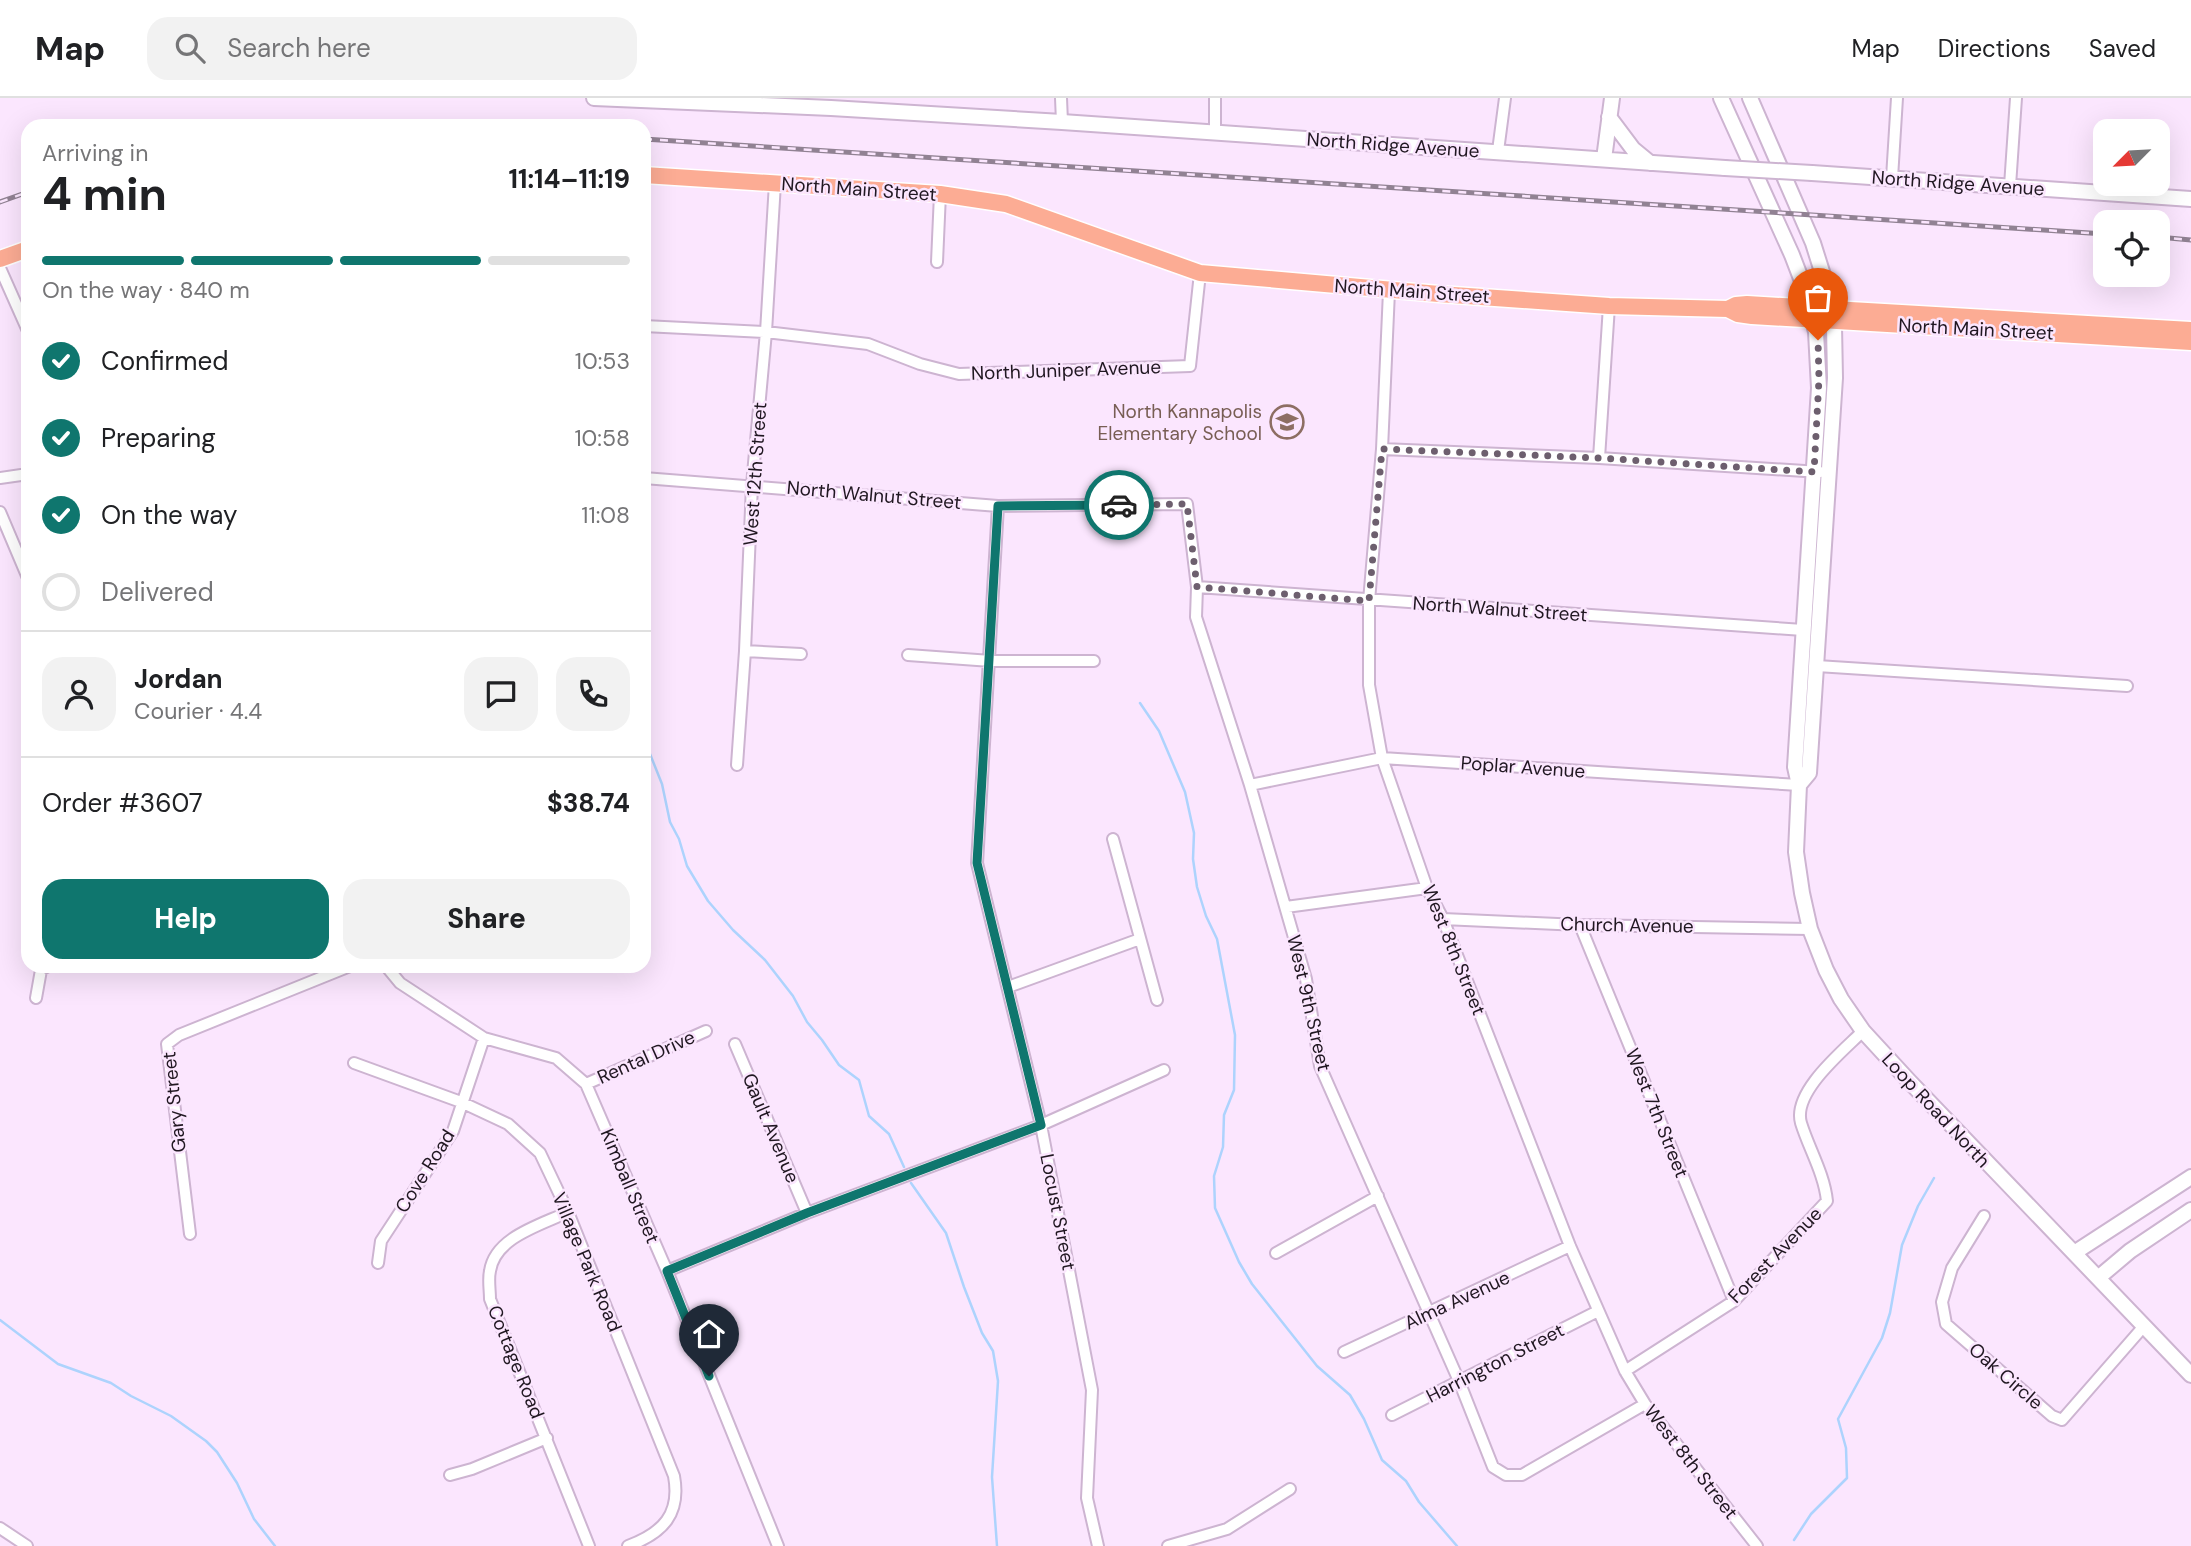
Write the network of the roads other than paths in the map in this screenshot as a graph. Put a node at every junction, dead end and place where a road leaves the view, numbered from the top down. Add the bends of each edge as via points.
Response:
1 (594, 98) edge
2 (1061, 98) edge
3 (1215, 98) edge
4 (1504, 98) edge
5 (1612, 98) edge
6 (1721, 98) edge
7 (1750, 98) edge
8 (1897, 98) edge
9 (2016, 98) edge
10 (677, 100) edge
11 (829, 103) edge
12 (1609, 117) junction
13 (1062, 122) junction
14 (1215, 132) junction
15 (1498, 151) junction
16 (1604, 159) junction
17 (1651, 164) junction
18 (651, 175) edge
19 (1892, 178) junction
20 (775, 183) junction
21 (2010, 186) junction
22 (940, 194) junction
23 (2191, 200) edge
24 (21, 252) edge
25 (0, 259) edge
26 (937, 262) dead end
27 (0, 268) edge
28 (1200, 273) junction
29 (1389, 290) junction
30 (1609, 306) junction
31 (1813, 314) junction
32 (21, 315) edge
33 (1832, 315) junction
34 (651, 326) edge
35 (2191, 330) edge
36 (766, 332) junction
37 (2191, 342) edge
38 (1382, 449) junction
39 (1599, 458) junction
40 (1814, 472) junction
41 (1829, 472) junction
42 (21, 475) edge
43 (0, 478) edge
44 (651, 478) edge
45 (752, 485) junction
46 (1187, 504) joint
47 (998, 506) junction
48 (0, 512) edge
49 (21, 562) edge
50 (1197, 587) junction
51 (1369, 601) junction
52 (1804, 630) junction
53 (745, 651) junction
54 (801, 654) dead end
55 (908, 654) dead end
56 (990, 661) junction
57 (1094, 661) dead end
58 (1817, 666) junction
59 (2127, 686) dead end
60 (1382, 758) junction
61 (737, 765) dead end
62 (1250, 785) junction
63 (1799, 785) junction
64 (1113, 839) dead end
65 (1427, 888) junction
66 (1286, 907) junction
67 (1443, 919) junction
68 (1580, 925) junction
69 (1810, 929) junction
70 (1140, 939) junction
71 (40, 973) edge
72 (333, 973) edge
73 (392, 973) edge
74 (1008, 986) junction
75 (36, 998) dead end
76 (1157, 1000) dead end
77 (706, 1031) dead end
78 (1863, 1031) junction
79 (484, 1038) junction
80 (735, 1044) dead end
81 (355, 1063) dead end
82 (1164, 1070) dead end
83 (586, 1084) junction
84 (461, 1102) junction
85 (1041, 1125) junction
86 (2191, 1177) edge
87 (1378, 1196) junction
88 (2191, 1210) edge
89 (568, 1213) junction
90 (807, 1213) junction
91 (1984, 1216) dead end
92 (190, 1234) dead end
93 (1570, 1246) junction
94 (1276, 1253) dead end
95 (2074, 1253) junction
96 (378, 1262) dead end
97 (667, 1271) junction
98 (2098, 1278) junction
99 (1734, 1301) junction
100 (1598, 1311) junction
101 (1429, 1314) junction
102 (2144, 1326) junction
103 (1344, 1352) dead end
104 (1625, 1371) junction
105 (2191, 1375) edge
106 (1459, 1381) junction
107 (1645, 1404) junction
108 (1392, 1415) dead end
109 (547, 1438) junction
110 (450, 1475) dead end
111 (1290, 1489) dead end
112 (0, 1528) edge
113 (27, 1546) edge
114 (589, 1546) edge
115 (628, 1546) edge
116 (778, 1546) edge
117 (1098, 1546) edge
118 (1168, 1546) edge
119 (1757, 1546) edge

1 - 10 main road, North Ridge Avenue
2 - 13 street
3 - 14 street
4 - 15 street
5 - 12 main road
6 - 31 main road, Loop Road North
7 - 33 main road, Loop Road North via 1810,235
8 - 19 street
9 - 21 street
10 - 11 main road, North Ridge Avenue
11 - 13 main road, North Ridge Avenue
12 - 16 main road
12 - 17 main road
13 - 14 main road, North Ridge Avenue
14 - 15 main road, North Ridge Avenue
15 - 16 main road, North Ridge Avenue
16 - 17 main road, North Ridge Avenue
17 - 19 main road, North Ridge Avenue, bridge
18 - 20 main road, North Main Street
19 - 21 main road, North Ridge Avenue
20 - 22 main road, North Main Street
20 - 36 street, West 12th Street
21 - 23 main road, North Ridge Avenue
22 - 26 street
22 - 28 main road, North Main Street via 1006,204
24 - 25 main road
27 - 32 street
28 - 29 main road, North Main Street
28 - 36 street, North Juniper Avenue via 1190,366 959,374 868,344
29 - 30 main road, North Main Street
29 - 38 street, West 8th Street
30 - 31 main road, North Main Street via 1728,309 1743,304
30 - 39 street
31 - 33 main road, North Main Street
31 - 40 main road, Loop Road North via 1819,379
33 - 35 main road
33 - 37 main road, North Main Street
33 - 41 main road, Loop Road North via 1836,369
34 - 36 street, North Juniper Avenue
36 - 45 street, West 12th Street
38 - 39 street
38 - 51 street, West 8th Street
39 - 40 street
40 - 41 street
40 - 52 main road, Loop Road North
41 - 58 main road, Loop Road North
42 - 43 street
44 - 45 street, North Walnut Street
45 - 47 street, North Walnut Street
45 - 53 street, West 12th Street
46 - 47 street, North Walnut Street
46 - 50 street, West 9th Street
47 - 56 street, Locust Street
48 - 49 street
50 - 51 street, North Walnut Street
50 - 62 street, West 9th Street via 1195,617
51 - 52 street, North Walnut Street
51 - 60 street, West 8th Street via 1369,685
52 - 63 main road, Loop Road North via 1795,767
53 - 54 street
53 - 61 street, West 12th Street
55 - 56 street
56 - 57 street
56 - 74 street, Locust Street via 977,863
58 - 59 street
58 - 63 main road, Loop Road North via 1810,773
60 - 62 street, Poplar Avenue
60 - 63 street, Poplar Avenue
60 - 65 street, West 8th Street
62 - 66 street, West 9th Street
63 - 69 main road, Loop Road North via 1796,852
64 - 70 street
65 - 66 street
65 - 67 street, West 8th Street
66 - 87 street, West 9th Street via 1306,979 1320,1066
67 - 68 street, Church Avenue
67 - 93 street, West 8th Street
68 - 69 street, Church Avenue
68 - 99 street, West 7th Street
69 - 78 main road, Loop Road North via 1841,999
70 - 74 street
70 - 76 street
71 - 75 street
72 - 92 street, Gary Street via 167,1044
73 - 79 street, Kimball Street
74 - 85 street, Locust Street
77 - 83 street, Rental Drive
78 - 95 main road, Loop Road North
78 - 99 street, Forest Avenue via 1809,1087 1802,1104 1800,1119 1828,1201
79 - 83 street, Kimball Street via 556,1058
79 - 84 street, Cove Road
80 - 90 street, Gault Avenue
81 - 84 street, Village Park Road
82 - 85 street
83 - 97 street, Kimball Street
84 - 89 street, Village Park Road via 508,1124 540,1153
84 - 96 street, Cove Road via 453,1131 381,1241
85 - 90 street
85 - 117 street, Locust Street via 1092,1390 1087,1498
86 - 95 main road
87 - 94 street
87 - 101 street, West 9th Street
88 - 98 main road
89 - 109 street, Cottage Road via 512,1238 489,1269 490,1299
89 - 115 street, Village Park Road via 674,1476 674,1513 662,1526
90 - 97 street
91 - 102 street, Oak Circle via 1952,1268 1942,1302 1946,1324 2052,1416 2062,1420
93 - 100 street, West 8th Street
93 - 101 street, Alma Avenue
95 - 98 main road, Loop Road North
97 - 116 street, Kimball Street
98 - 102 main road, Loop Road North
99 - 104 street, Forest Avenue
100 - 104 street, West 8th Street
100 - 106 street, Harrington Street
101 - 103 street, Alma Avenue
101 - 106 street, West 9th Street
102 - 105 main road, Loop Road North
104 - 107 street, West 8th Street
106 - 107 street, West 9th Street via 1493,1467 1506,1475 1522,1475
106 - 108 street, Harrington Street
107 - 119 street, West 8th Street
109 - 110 street
109 - 114 street, Cottage Road
111 - 118 street via 1227,1529
112 - 113 street

